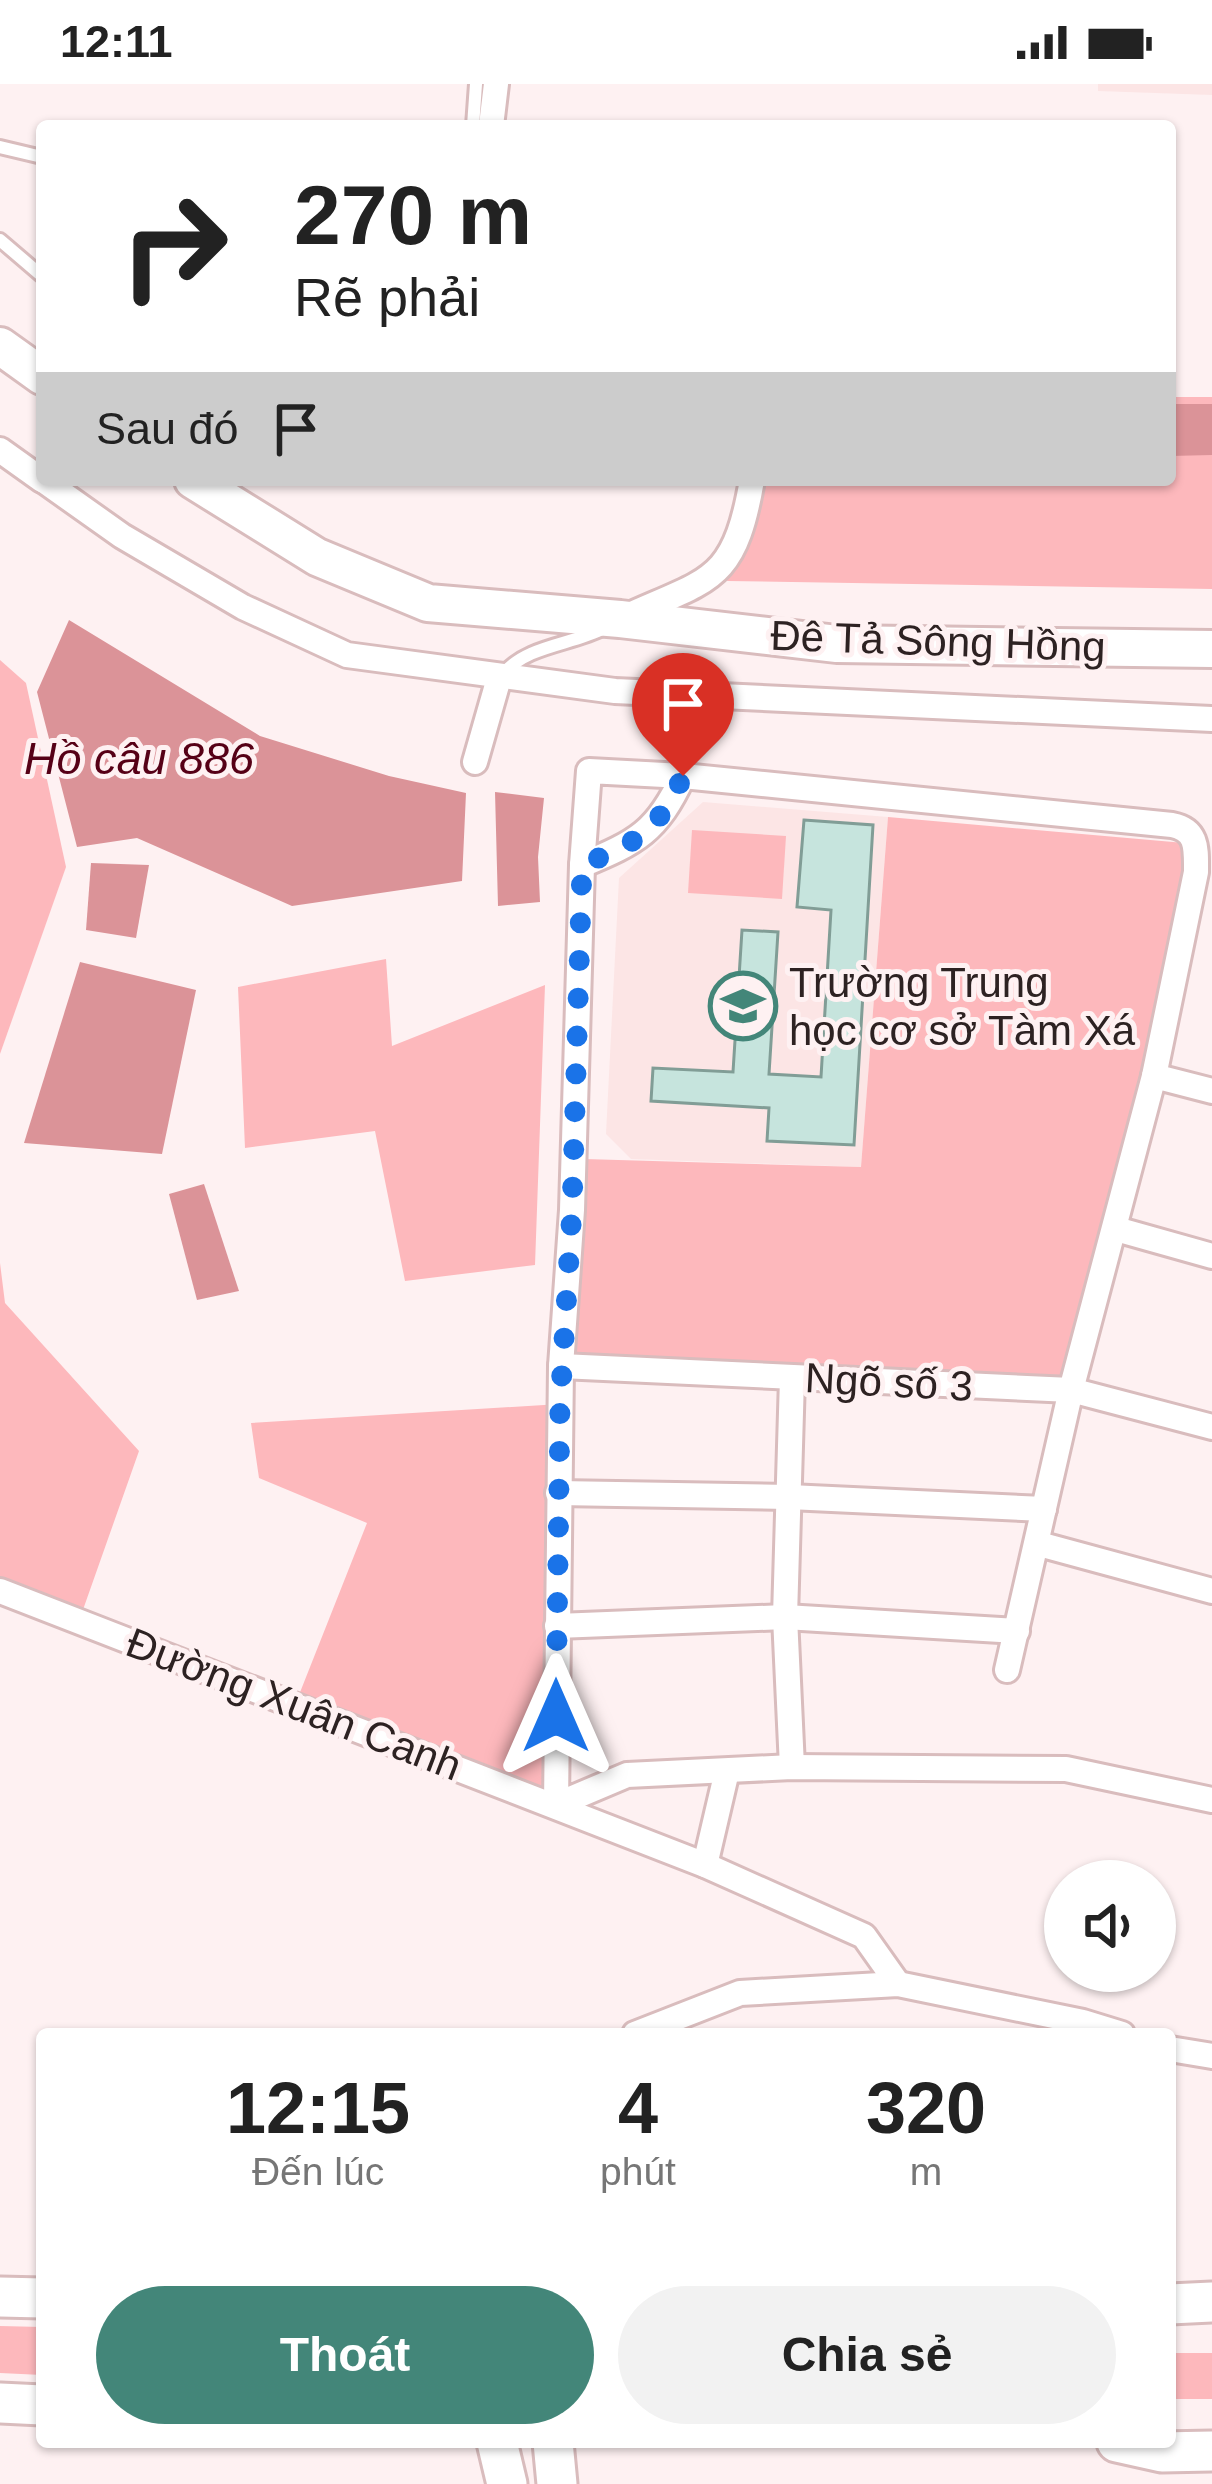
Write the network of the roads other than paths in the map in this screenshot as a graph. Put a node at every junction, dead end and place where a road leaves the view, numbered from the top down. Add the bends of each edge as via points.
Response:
1 (476, 84) edge
2 (496, 84) edge
3 (473, 120) edge
4 (492, 120) edge
5 (0, 147) edge
6 (36, 156) edge
7 (0, 240) edge
8 (36, 271) edge
9 (0, 346) edge
10 (36, 372) edge
11 (0, 450) edge
12 (36, 476) edge
13 (51, 486) edge
14 (203, 486) edge
15 (751, 486) edge
16 (620, 619) junction
17 (1212, 649) edge
18 (499, 678) junction
19 (1212, 718) edge
20 (475, 762) dead end
21 (683, 776) junction
22 (582, 865) junction
23 (1201, 918) edge
24 (1154, 1076) junction
25 (1212, 1091) edge
26 (1116, 1229) junction
27 (1212, 1256) edge
28 (561, 1366) junction
29 (792, 1378) junction
30 (1071, 1390) junction
31 (1212, 1426) edge
32 (558, 1493) junction
33 (789, 1496) junction
34 (1044, 1509) junction
35 (1039, 1544) junction
36 (0, 1591) edge
37 (1212, 1592) edge
38 (785, 1617) junction
39 (557, 1626) junction
40 (1017, 1631) junction
41 (1007, 1670) dead end
42 (792, 1767) junction
43 (727, 1771) junction
44 (1212, 1800) edge
45 (556, 1805) junction
46 (705, 1865) junction
47 (898, 1984) junction
48 (650, 2028) edge
49 (1102, 2028) edge
50 (1176, 2050) edge
51 (1212, 2056) edge
52 (0, 2297) edge
53 (36, 2298) edge
54 (1212, 2302) edge
55 (1176, 2304) edge
56 (1212, 2318) edge
57 (1176, 2319) edge
58 (0, 2403) edge
59 (36, 2404) edge
60 (1212, 2431) edge
61 (1176, 2432) edge
62 (498, 2448) edge
63 (554, 2448) edge
64 (1144, 2448) edge
65 (1212, 2451) edge
66 (507, 2484) edge
67 (557, 2484) edge

1 - 3 lane
2 - 4 street
5 - 6 lane
7 - 8 lane
9 - 10 main road
11 - 12 street
13 - 18 street via 243,607 347,655
14 - 16 main road, Đê Tả Sông Hồng via 317,557 428,603
15 - 16 street via 725,565
16 - 17 main road, Đê Tả Sông Hồng via 837,644
16 - 18 lane via 511,664
18 - 19 street via 710,697
18 - 20 street
21 - 22 street via 653,827
21 - 22 street via 590,771
21 - 23 street via 1185,827 1196,844
22 - 28 street
23 - 24 street
24 - 25 street
24 - 26 street
26 - 27 street
26 - 30 street
28 - 29 street, Ngõ số 3
28 - 32 street
29 - 30 street, Ngõ số 3
29 - 33 street
30 - 31 street, Ngõ số 3
30 - 34 street
32 - 33 street
32 - 39 street
33 - 34 street
33 - 38 street
34 - 35 street
35 - 37 street
35 - 40 street
36 - 45 street, Đường Xuân Canh
38 - 39 street
38 - 40 street
38 - 42 street
39 - 45 street
40 - 41 street
42 - 43 street
42 - 44 street via 1066,1769
43 - 45 street via 627,1775
43 - 46 street
45 - 46 street, Đường Xuân Canh
46 - 47 street, Đường Xuân Canh via 863,1936
47 - 48 street via 740,1993
47 - 49 street
50 - 51 street
52 - 53 highway
54 - 55 highway
56 - 57 highway
58 - 59 highway
60 - 61 highway
62 - 66 highway
63 - 67 highway
64 - 65 highway

